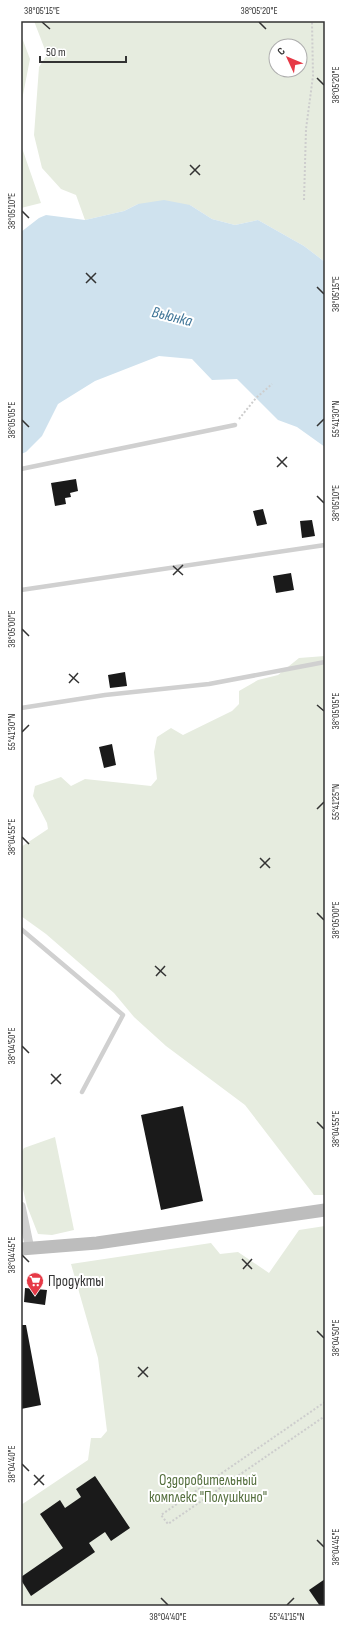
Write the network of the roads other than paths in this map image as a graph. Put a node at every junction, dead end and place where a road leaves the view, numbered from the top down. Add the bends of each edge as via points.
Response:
1 (235, 425) road end
2 (21, 469) edge
3 (325, 545) edge
4 (21, 590) edge
5 (325, 662) edge
6 (21, 708) edge
7 (21, 929) edge
8 (82, 1092) dead end
9 (21, 1206) edge
10 (325, 1210) edge
11 (25, 1249) edge

1 - 2 lane
3 - 4 lane
5 - 6 lane via 208,684 105,695
7 - 8 lane via 123,1015
9 - 11 street
10 - 11 main road via 97,1243

